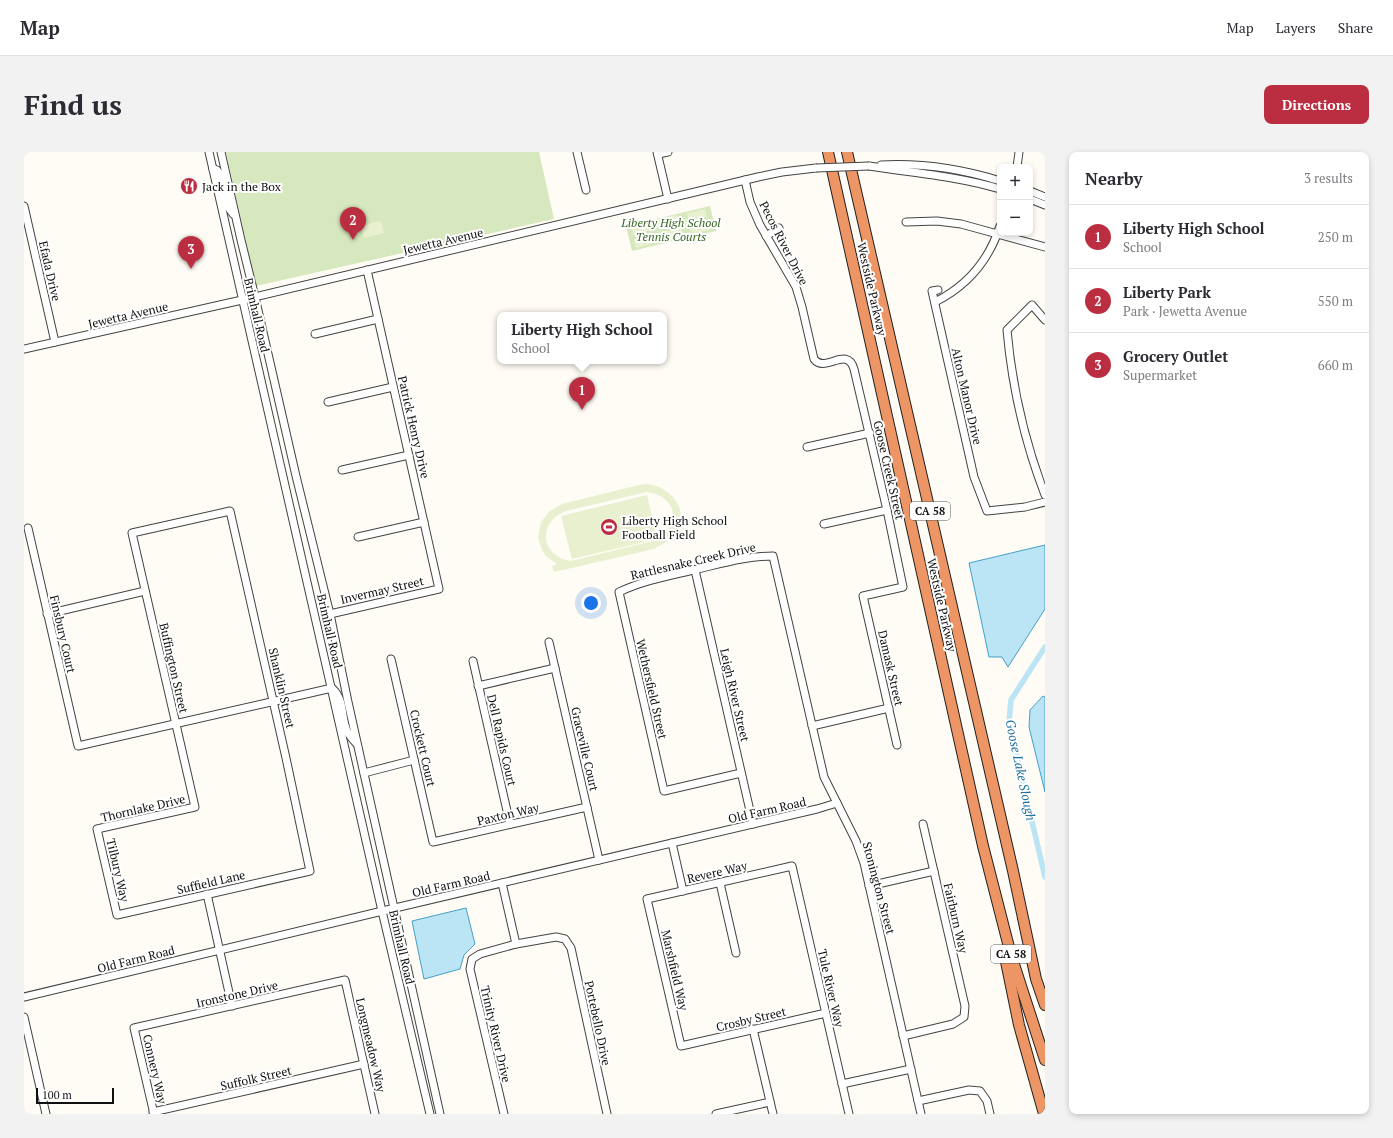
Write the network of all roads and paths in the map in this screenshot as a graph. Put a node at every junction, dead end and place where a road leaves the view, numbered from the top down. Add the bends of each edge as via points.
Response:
1 (209, 152) edge
2 (221, 152) edge
3 (577, 152) edge
4 (668, 152) edge
5 (828, 152) edge
6 (847, 152) edge
7 (1019, 152) edge
8 (658, 153) edge
9 (1017, 164) edge
10 (869, 166) junction
11 (213, 169) junction
12 (953, 178) junction
13 (745, 180) junction
14 (997, 180) edge
15 (997, 184) edge
16 (997, 188) edge
17 (586, 190) dead end
18 (1033, 192) edge
19 (1033, 196) edge
20 (1045, 197) edge
21 (668, 198) junction
22 (1032, 200) edge
23 (1045, 201) edge
24 (1045, 205) edge
25 (24, 206) edge
26 (236, 217) junction
27 (906, 222) dead end
28 (779, 228) dead end
29 (997, 234) edge
30 (766, 236) junction
31 (997, 236) edge
32 (1005, 236) edge
33 (1045, 247) edge
34 (366, 270) junction
35 (938, 290) dead end
36 (255, 297) junction
37 (242, 300) junction
38 (935, 302) junction
39 (378, 319) junction
40 (1045, 320) edge
41 (315, 334) dead end
42 (55, 342) junction
43 (24, 349) edge
44 (848, 360) joint
45 (393, 387) junction
46 (328, 402) dead end
47 (870, 433) junction
48 (807, 447) dead end
49 (409, 454) junction
50 (342, 470) dead end
51 (1045, 495) edge
52 (1045, 502) edge
53 (887, 510) junction
54 (230, 511) joint
55 (424, 522) junction
56 (824, 524) dead end
57 (28, 528) dead end
58 (358, 537) dead end
59 (773, 556) joint
60 (695, 570) junction
61 (439, 589) joint
62 (145, 591) junction
63 (619, 592) joint
64 (863, 596) joint
65 (47, 614) junction
66 (330, 614) junction
67 (550, 642) dead end
68 (391, 659) dead end
69 (473, 661) dead end
70 (555, 668) junction
71 (478, 686) junction
72 (332, 688) junction
73 (273, 701) junction
74 (889, 708) junction
75 (175, 723) junction
76 (812, 726) junction
77 (357, 745) junction
78 (897, 745) dead end
79 (414, 760) junction
80 (364, 773) junction
81 (741, 773) junction
82 (837, 803) junction
83 (195, 807) joint
84 (587, 807) junction
85 (510, 824) junction
86 (753, 824) junction
87 (923, 824) dead end
88 (97, 829) joint
89 (433, 842) joint
90 (672, 843) junction
91 (983, 846) junction
92 (599, 860) junction
93 (792, 866) joint
94 (310, 871) joint
95 (934, 871) junction
96 (1013, 871) junction
97 (502, 883) junction
98 (720, 883) junction
99 (869, 886) junction
100 (683, 891) junction
101 (207, 894) junction
102 (647, 899) joint
103 (395, 908) junction
104 (382, 911) junction
105 (117, 915) joint
106 (516, 944) junction
107 (219, 950) junction
108 (736, 952) dead end
109 (345, 980) joint
110 (1045, 983) edge
111 (24, 997) edge
112 (1045, 1005) edge
113 (232, 1006) junction
114 (826, 1013) junction
115 (24, 1017) edge
116 (134, 1028) joint
117 (753, 1030) junction
118 (903, 1036) junction
119 (681, 1046) joint
120 (1045, 1060) edge
121 (364, 1064) junction
122 (911, 1069) junction
123 (842, 1084) junction
124 (918, 1101) junction
125 (770, 1102) junction
126 (154, 1113) edge
127 (46, 1114) edge
128 (375, 1114) edge
129 (430, 1114) edge
130 (440, 1114) edge
131 (504, 1114) edge
132 (607, 1114) edge
133 (716, 1114) edge
134 (773, 1114) edge
135 (849, 1114) edge
136 (921, 1114) edge
137 (990, 1114) edge
138 (1044, 1114) edge

1 - 11 street, Brimhall Road
2 - 26 street, Brimhall Road
3 - 17 street
4 - 8 street
5 - 91 highway, Westside Parkway / CA 58
6 - 96 highway, Westside Parkway / CA 58
7 - 9 street
8 - 21 street
10 - 12 street, Jewetta Avenue
10 - 13 street, Jewetta Avenue, bridge via 816,168
10 - 14 street, Jewetta Avenue via 928,166
11 - 26 street via 220,174 228,207
11 - 37 street, Brimhall Road
12 - 15 street via 964,176
12 - 16 street, Jewetta Avenue
13 - 21 street, Jewetta Avenue
13 - 30 street, Pecos River Drive via 754,214
18 - 20 street
19 - 23 street
21 - 34 street, Jewetta Avenue
22 - 24 street
25 - 42 street, Efada Drive
26 - 36 street, Brimhall Road
27 - 29 street via 950,222
28 - 30 street
30 - 44 street, Pecos River Drive via 796,287 812,355 816,361 823,364 841,358
31 - 38 street via 987,256 973,274 954,291
32 - 33 street
34 - 36 street, Jewetta Avenue
34 - 39 street, Patrick Henry Drive
35 - 38 street, Alton Manor Drive via 932,291
36 - 37 street, Jewetta Avenue
36 - 66 street, Brimhall Road
37 - 42 street, Jewetta Avenue
37 - 72 street, Brimhall Road
38 - 52 street, Alton Manor Drive via 974,477 987,511
39 - 41 street
39 - 45 street, Patrick Henry Drive
40 - 51 street via 1032,305 1007,330 1011,370 1032,459
42 - 43 street, Jewetta Avenue
44 - 47 street, Goose Creek Street via 854,366
45 - 46 street
45 - 49 street, Patrick Henry Drive
47 - 48 street
47 - 53 street, Goose Creek Street
49 - 50 street
49 - 55 street, Patrick Henry Drive
53 - 56 street
53 - 64 street, Goose Creek Street via 903,587
54 - 62 street, Buffington Street via 132,533
54 - 73 street, Shanklin Street
55 - 58 street
55 - 61 street, Patrick Henry Drive
57 - 65 street, Finsbury Court
59 - 60 street, Rattlesnake Creek Drive via 748,558
59 - 76 street, Stonington Street
60 - 63 street, Rattlesnake Creek Drive via 642,583
60 - 81 street, Leigh River Street
61 - 66 street, Invermay Street
62 - 65 street
62 - 75 street, Buffington Street
63 - 81 street, Wethersfield Street via 664,790
64 - 74 street, Damask Street
65 - 75 street, Finsbury Court via 78,746
66 - 77 street, Brimhall Road
67 - 70 street, Graceville Court
68 - 79 street, Crockett Court
69 - 71 street, Dell Rapids Court
70 - 71 street
70 - 84 street, Graceville Court
71 - 85 street, Dell Rapids Court
72 - 73 street
72 - 77 street via 340,701 347,732
72 - 104 street, Brimhall Road
73 - 75 street
73 - 94 street, Shanklin Street
74 - 76 street
74 - 78 street, Damask Street
75 - 83 street, Buffington Street
76 - 82 street, Stonington Street via 824,777
77 - 80 street, Brimhall Road
79 - 80 street
79 - 89 street, Crockett Court
80 - 103 street, Brimhall Road
81 - 86 street, Leigh River Street
82 - 86 street, Old Farm Road
82 - 99 street, Stonington Street via 860,852
83 - 88 street, Thornlake Drive
84 - 85 street, Paxton Way
84 - 92 street, Graceville Court
85 - 89 street, Paxton Way
86 - 90 street, Old Farm Road
87 - 95 street, Fairburn Way
88 - 105 street, Tilbury Way
90 - 92 street, Old Farm Road
90 - 100 street
91 - 120 highway, Westside Parkway / CA 58 via 1011,955
91 - 138 highway via 1019,1025
92 - 97 street, Old Farm Road
93 - 98 street, Revere Way
93 - 114 street, Tule River Way
94 - 101 street, Suffield Lane
95 - 99 street
95 - 118 street, Fairburn Way via 965,1006 964,1017 954,1024
96 - 110 highway
96 - 112 highway, Westside Parkway / CA 58 via 1036,978
97 - 103 street, Old Farm Road
97 - 106 street
98 - 100 street, Revere Way
98 - 108 street
99 - 118 street, Stonington Street
100 - 102 street, Revere Way
101 - 105 street, Suffield Lane
101 - 107 street
102 - 119 street, Marshfield Way
103 - 104 street, Old Farm Road
103 - 130 street, Brimhall Road
104 - 107 street, Old Farm Road
104 - 129 street, Brimhall Road
106 - 131 street, Trinity River Drive via 480,954 472,959 470,969
106 - 132 street, Portebello Drive via 556,937 565,939 571,948
107 - 111 street, Old Farm Road
107 - 113 street
109 - 113 street, Ironstone Drive
109 - 121 street, Longmeadow Way
113 - 116 street, Ironstone Drive
114 - 117 street, Crosby Street
114 - 123 street, Tule River Way
115 - 127 street
116 - 126 street, Connery Way
117 - 119 street, Crosby Street
117 - 125 street
118 - 122 street, Stonington Street
121 - 126 street, Suffolk Street
121 - 128 street, Longmeadow Way
122 - 123 street
122 - 124 street, Stonington Street
123 - 135 street, Tule River Way
124 - 136 street, Stonington Street
124 - 137 street via 969,1090 980,1091 987,1101
125 - 133 street
125 - 134 street

